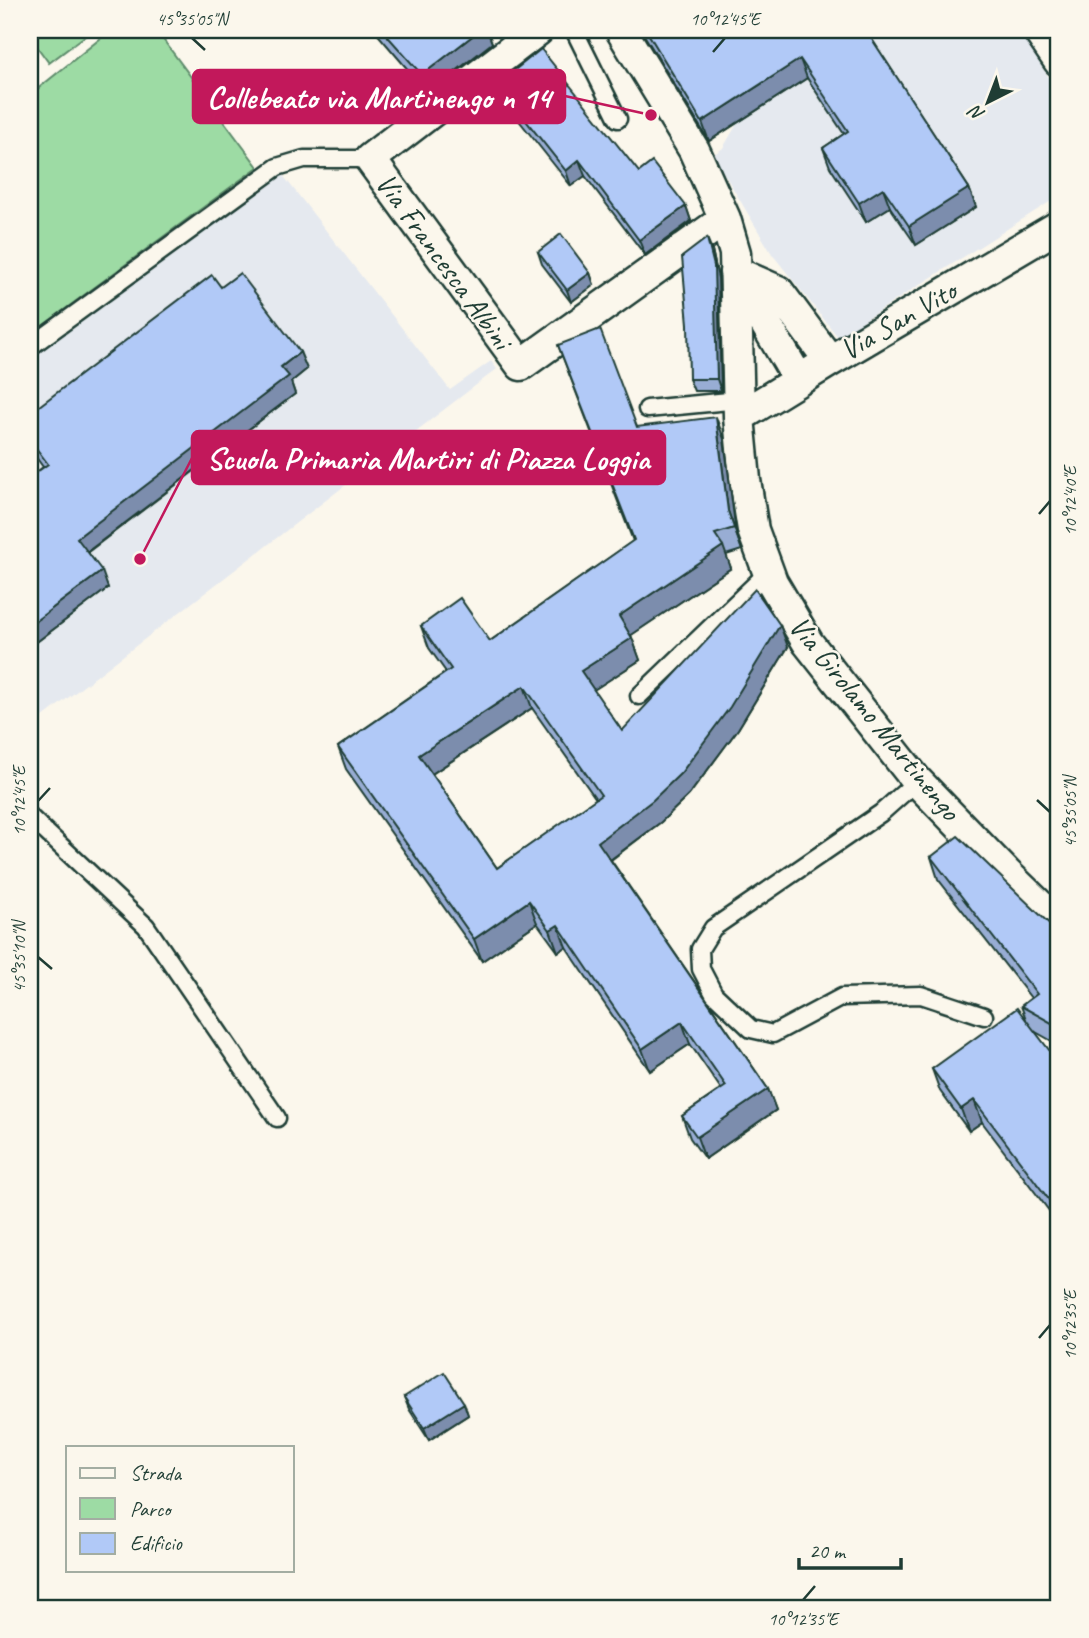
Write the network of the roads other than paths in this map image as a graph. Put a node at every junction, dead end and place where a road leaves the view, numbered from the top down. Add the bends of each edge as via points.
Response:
1 (538, 30) edge
2 (575, 30) edge
3 (621, 30) edge
4 (1038, 30) edge
5 (1059, 61) edge
6 (618, 119) dead end
7 (370, 159) junction
8 (725, 219) junction
9 (1059, 226) edge
10 (735, 272) junction
11 (30, 347) edge
12 (830, 360) junction
13 (799, 380) junction
14 (647, 409) dead end
15 (739, 409) junction
16 (768, 572) junction
17 (639, 696) dead end
18 (917, 781) junction
19 (30, 817) edge
20 (1059, 923) edge
21 (984, 1016) dead end
22 (277, 1118) dead end

1 - 7 street, Via Francesca Albini
2 - 6 lane
3 - 8 street, Via Girolamo Martinengo via 694,150
4 - 5 street
7 - 8 street, Via Francesca Albini via 521,365
7 - 11 lane via 304,159 276,167
8 - 10 street, Via Girolamo Martinengo via 735,253
9 - 12 street, Via San Vito
10 - 12 street via 778,291
10 - 13 street, Via Girolamo Martinengo
10 - 15 street, Via Girolamo Martinengo
12 - 13 street, Via San Vito
13 - 15 street, Via San Vito
14 - 15 lane
15 - 16 street, Via Girolamo Martinengo via 753,530
16 - 17 lane
16 - 18 street, Via Girolamo Martinengo via 808,643
18 - 20 street, Via Girolamo Martinengo
18 - 21 lane via 881,813 713,928 700,949 701,970 714,994 751,1029 773,1034 842,997 921,995
19 - 22 lane via 146,926

